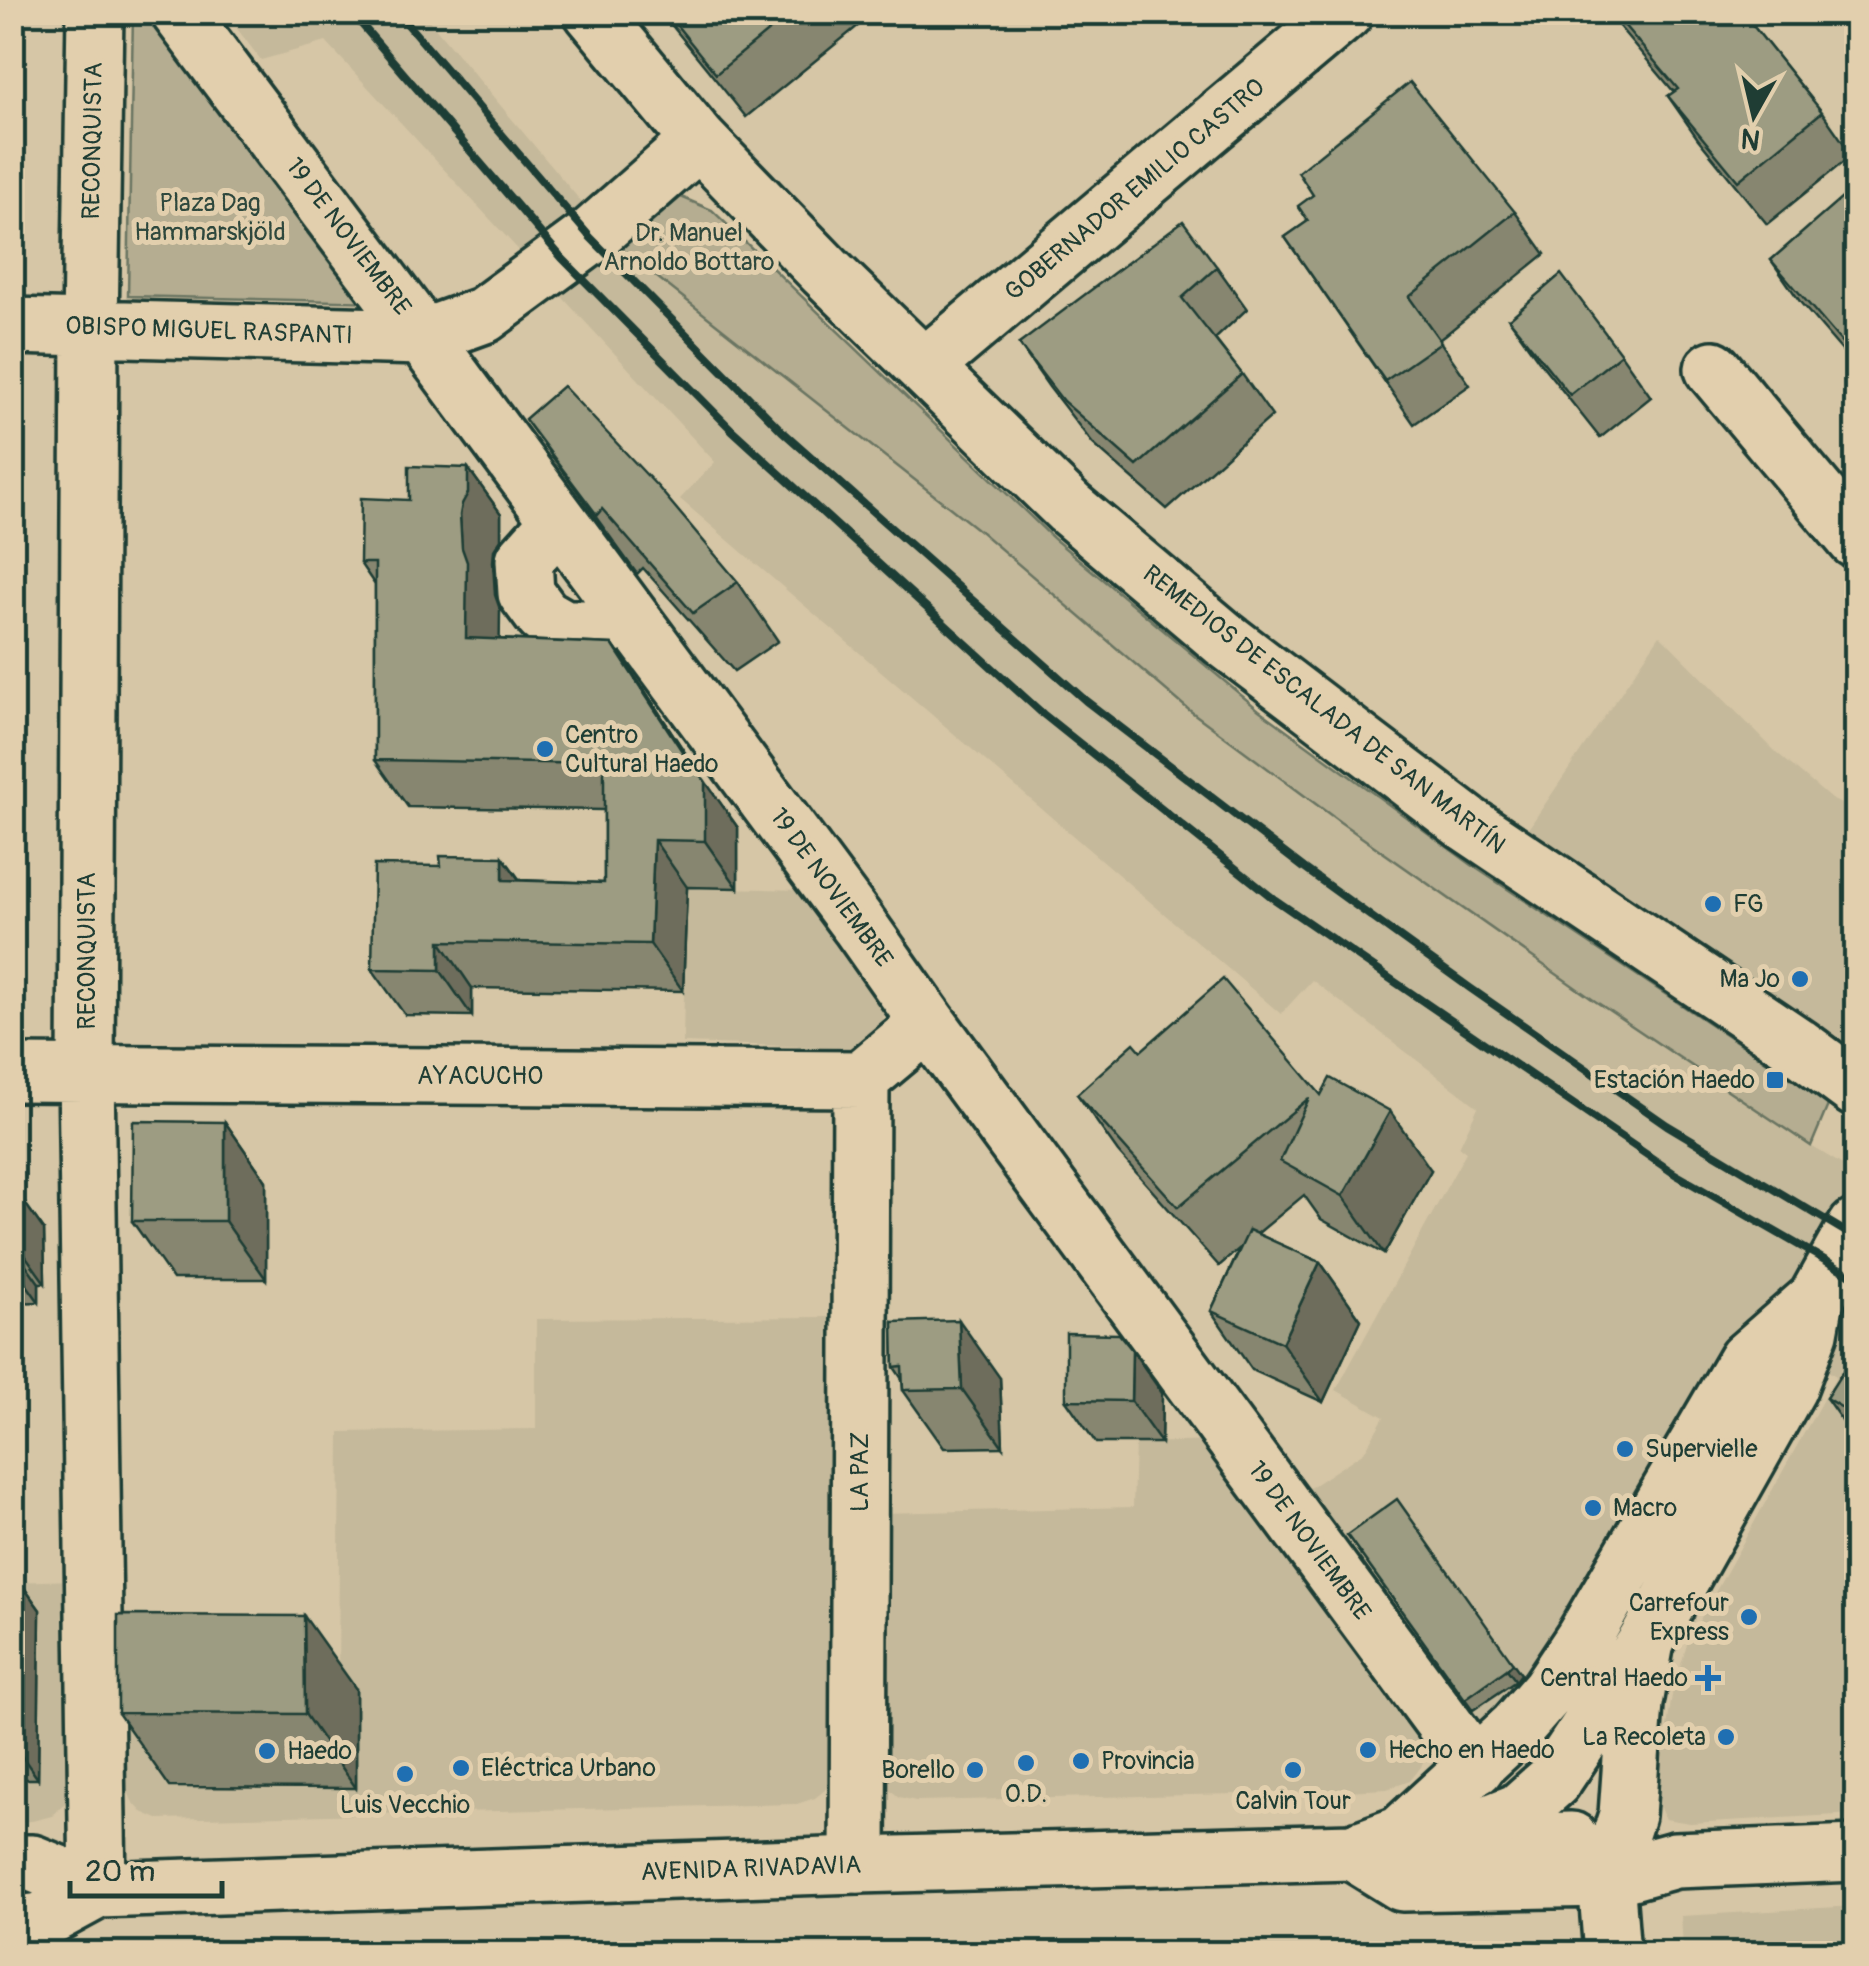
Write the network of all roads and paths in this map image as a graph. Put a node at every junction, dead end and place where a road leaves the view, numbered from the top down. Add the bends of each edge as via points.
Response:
1 (95, 12) edge
2 (179, 12) edge
3 (592, 12) edge
4 (1345, 12) edge
5 (699, 142) junction
6 (12, 326) edge
7 (90, 327) junction
8 (423, 337) junction
9 (924, 367) junction
10 (1714, 369) dead end
11 (1856, 540) edge
12 (928, 1022) junction
13 (86, 1072) junction
14 (12, 1073) edge
15 (862, 1079) junction
16 (1856, 1089) edge
17 (1856, 1227) edge
18 (1816, 1299) junction
19 (1646, 1642) junction
20 (1476, 1767) junction
21 (1376, 1843) junction
22 (1856, 1853) edge
23 (12, 1863) edge
24 (858, 1865) junction
25 (1606, 1878) junction
26 (98, 1890) junction
27 (12, 1925) edge
28 (1612, 1954) edge

1 - 7 street, RECONQUISTA
2 - 8 street, 19 DE NOVIEMBRE
3 - 5 street, REMEDIOS DE ESCALADA DE SAN MARTÍN
4 - 9 street, GOBERNADOR EMILIO CASTRO
5 - 8 street, OBISPO MIGUEL RASPANTI via 484,315
5 - 9 street, REMEDIOS DE ESCALADA DE SAN MARTÍN
6 - 7 street, OBISPO MIGUEL RASPANTI
7 - 8 street, OBISPO MIGUEL RASPANTI
7 - 13 street, RECONQUISTA
8 - 12 street, 19 DE NOVIEMBRE
9 - 16 street, REMEDIOS DE ESCALADA DE SAN MARTÍN via 1069,508 1224,639 1466,823
10 - 11 street
12 - 15 street
12 - 20 street, 19 DE NOVIEMBRE
13 - 14 street, AYACUCHO
13 - 15 street, AYACUCHO
13 - 26 street, RECONQUISTA
15 - 24 street, LA PAZ
17 - 18 street, AVENIDA RIVADAVIA
18 - 19 street, AVENIDA RIVADAVIA via 1789,1387
18 - 20 street, AVENIDA RIVADAVIA via 1746,1360 1550,1690
19 - 21 street, AVENIDA RIVADAVIA via 1554,1781 1519,1811 1486,1824
19 - 25 street via 1626,1815
20 - 21 street, AVENIDA RIVADAVIA
21 - 24 street, AVENIDA RIVADAVIA
21 - 25 street via 1402,1883
22 - 25 street via 1675,1860
23 - 26 street, AVENIDA RIVADAVIA via 32,1863
24 - 26 street, AVENIDA RIVADAVIA
25 - 28 street
26 - 27 street, AVENIDA RIVADAVIA via 41,1921

